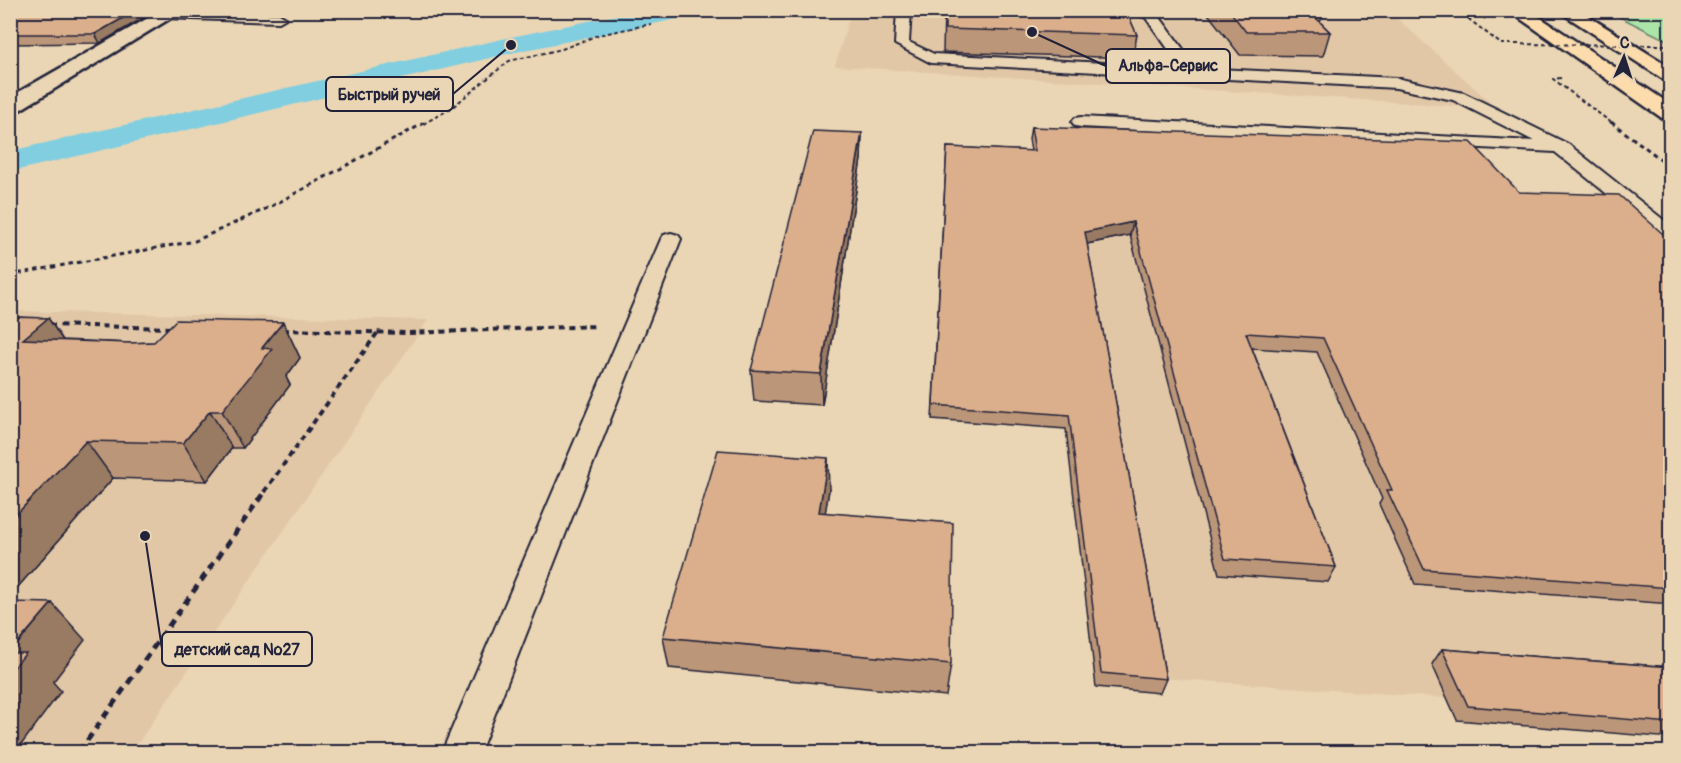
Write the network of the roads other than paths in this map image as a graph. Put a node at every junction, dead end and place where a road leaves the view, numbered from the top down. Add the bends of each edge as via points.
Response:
1 (904, 10) edge
2 (1132, 10) edge
3 (1516, 10) edge
4 (1565, 10) edge
5 (172, 13) edge
6 (279, 18) dead end
7 (1192, 71) junction
8 (1671, 75) edge
9 (10, 106) edge
10 (1671, 113) edge
11 (1081, 122) dead end
12 (1562, 148) junction
13 (1671, 235) edge
14 (671, 239) dead end
15 (461, 753) edge

1 - 7 lane via 902,44 931,58
2 - 7 lane via 1151,15
3 - 10 highway
4 - 8 highway
5 - 6 lane
5 - 9 street
7 - 12 lane via 1396,83 1458,96
11 - 12 lane
12 - 13 lane
14 - 15 lane

